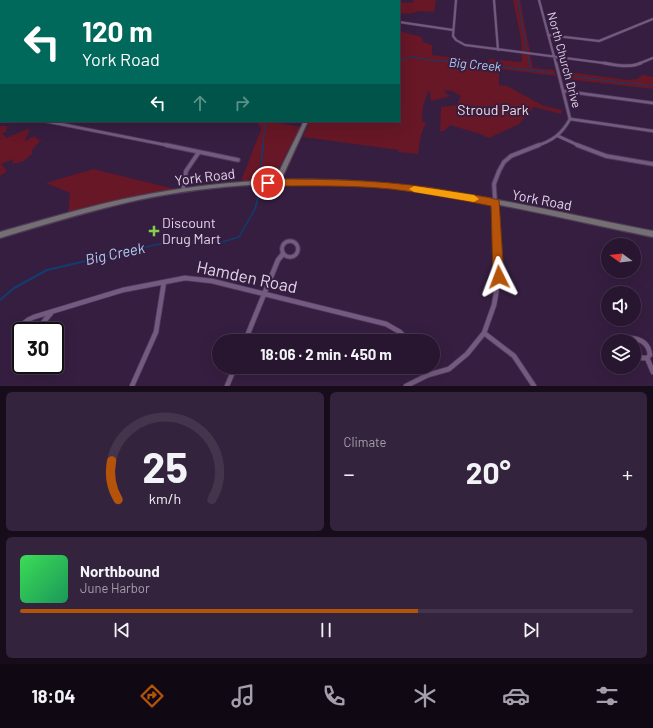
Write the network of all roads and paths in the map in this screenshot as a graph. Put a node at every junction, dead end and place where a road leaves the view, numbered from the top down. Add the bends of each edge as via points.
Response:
1 (456, 0) edge
2 (494, 0) edge
3 (538, 0) edge
4 (653, 19) edge
5 (400, 22) edge
6 (453, 30) junction
7 (548, 35) junction
8 (498, 50) junction
9 (554, 57) junction
10 (653, 58) edge
11 (563, 91) junction
12 (653, 103) edge
13 (570, 119) junction
14 (50, 122) edge
15 (306, 122) edge
16 (653, 131) edge
17 (558, 136) junction
18 (199, 152) junction
19 (238, 160) dead end
20 (653, 164) edge
21 (277, 182) junction
22 (183, 190) junction
23 (495, 203) junction
24 (653, 234) edge
25 (0, 235) edge
26 (283, 254) junction
27 (164, 282) junction
28 (264, 294) junction
29 (52, 312) junction
30 (24, 322) edge
31 (44, 322) edge
32 (484, 333) junction
33 (248, 334) edge
34 (402, 334) edge
35 (641, 341) edge
36 (641, 357) edge
37 (647, 358) junction
38 (653, 372) edge
39 (232, 374) edge
40 (428, 375) joint
41 (132, 386) edge
42 (227, 386) edge
43 (406, 386) edge
44 (534, 386) edge

1 - 6 street
2 - 8 street
3 - 7 street, North Church Drive
4 - 7 street via 599,41
5 - 6 street
6 - 8 street via 453,36 460,43
7 - 9 street, North Church Drive
8 - 9 street
9 - 10 street via 627,65 637,65
9 - 11 street, North Church Drive
11 - 12 street
11 - 13 street, North Church Drive
13 - 16 street
13 - 17 street, North Church Drive
14 - 18 street
15 - 21 main road
17 - 20 street via 606,156
17 - 23 street via 516,152 501,165 494,184
18 - 19 street
18 - 22 street via 186,171
21 - 22 main road, York Road
21 - 23 main road, York Road via 390,186
22 - 25 main road, York Road via 119,203
23 - 24 main road, York Road
23 - 32 street via 499,277 494,305
26 - 26 street via 281,251 284,243 297,243 299,247 296,254 292,257
26 - 28 street
27 - 28 street, Hamden Road via 185,278 206,280
27 - 29 street, Hamden Road via 123,290
27 - 41 street via 156,332
28 - 33 street
28 - 34 street, Hamden Road via 386,324
29 - 30 street, Hamden Road
29 - 31 street
32 - 40 street via 467,354 449,369
32 - 44 street via 514,356
35 - 37 street via 650,350
36 - 37 street
37 - 38 street
39 - 42 street
40 - 43 street

